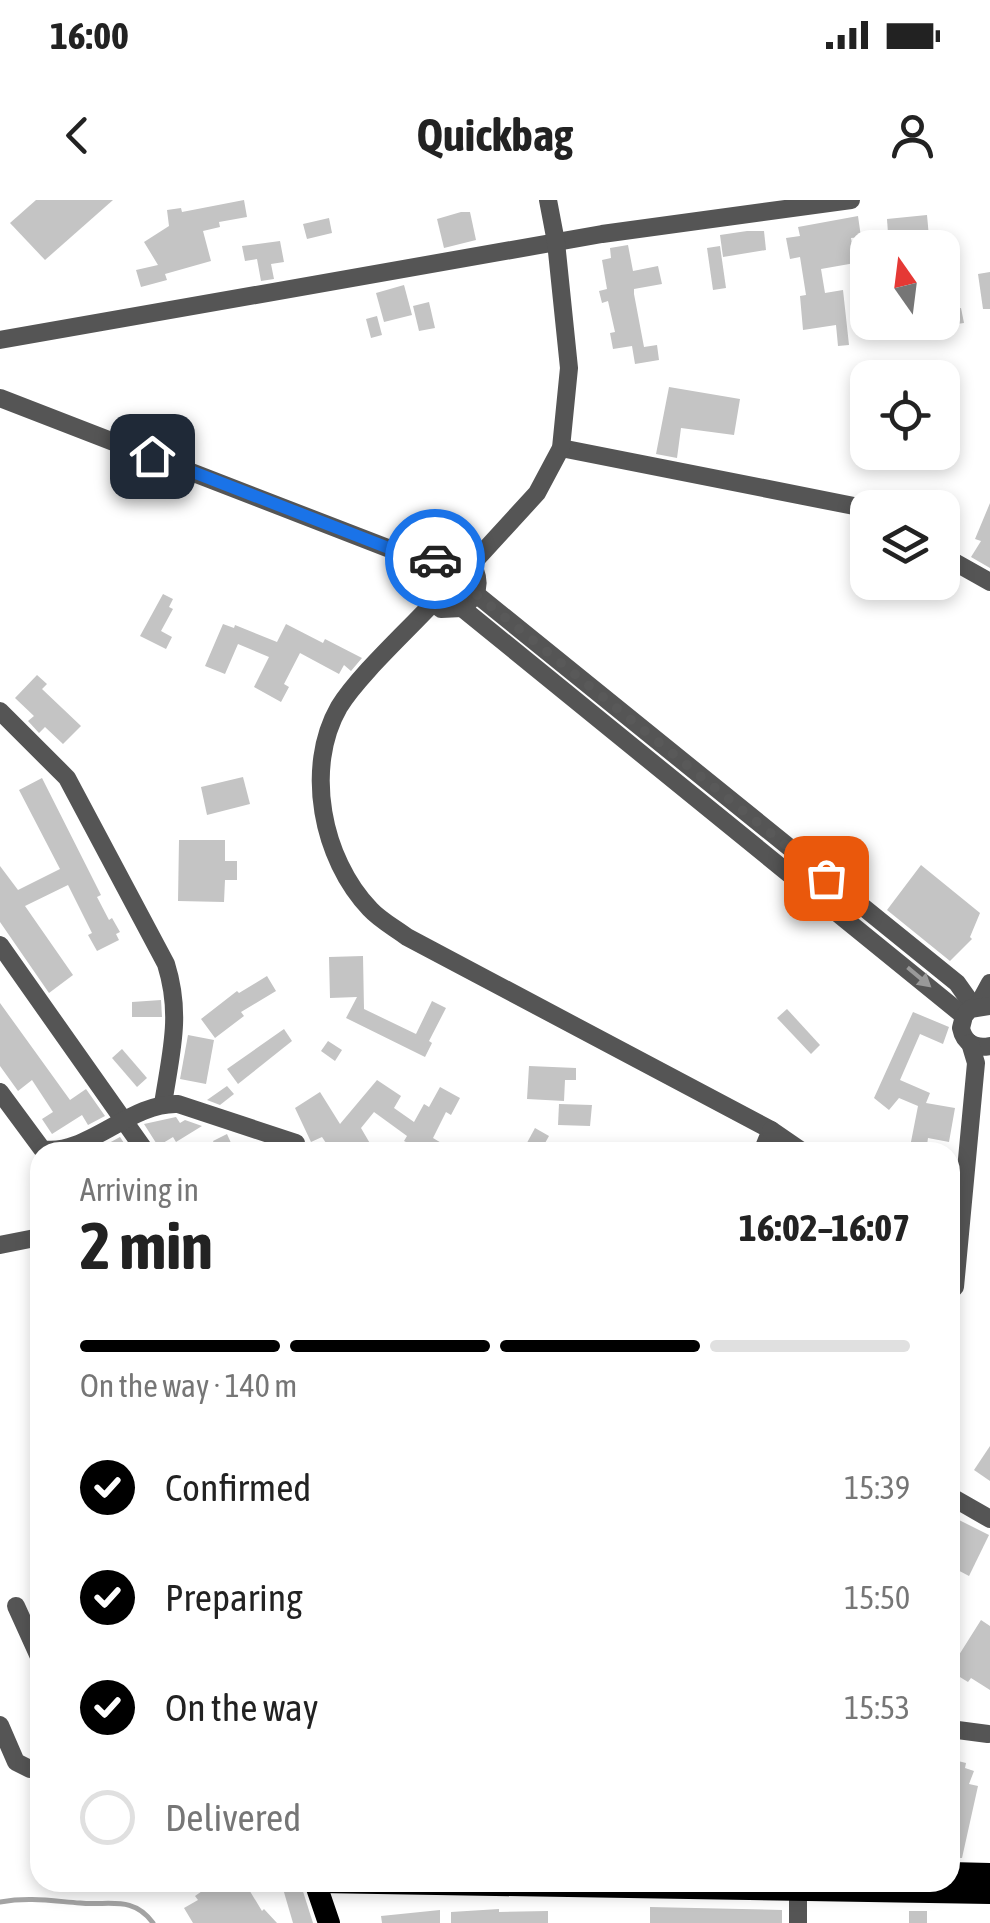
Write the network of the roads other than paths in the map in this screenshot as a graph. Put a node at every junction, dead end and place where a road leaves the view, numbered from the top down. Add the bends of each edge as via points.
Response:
1 (548, 200) edge
2 (851, 200) edge
3 (556, 242) junction
4 (0, 340) edge
5 (0, 398) edge
6 (561, 448) junction
7 (850, 505) edge
8 (404, 554) junction
9 (435, 559) junction
10 (472, 564) junction
11 (960, 564) edge
12 (423, 576) junction
13 (990, 582) edge
14 (476, 594) junction
15 (432, 604) junction
16 (462, 608) junction
17 (598, 705) junction
18 (0, 711) edge
19 (0, 945) edge
20 (990, 983) edge
21 (976, 1008) edge
22 (981, 1050) edge
23 (0, 1092) edge
24 (163, 1104) junction
25 (124, 1120) junction
26 (771, 1130) junction
27 (37, 1142) edge
28 (78, 1142) edge
29 (139, 1142) edge
30 (293, 1142) edge
31 (766, 1142) edge
32 (788, 1142) edge
33 (30, 1239) edge
34 (960, 1241) edge
35 (0, 1245) edge
36 (960, 1502) edge
37 (990, 1519) edge
38 (16, 1606) dead end
39 (30, 1637) edge
40 (0, 1725) edge
41 (960, 1730) edge
42 (988, 1734) edge
43 (30, 1769) edge
44 (320, 1892) edge
45 (798, 1892) edge
46 (330, 1923) edge
47 (798, 1923) edge

1 - 3 street
2 - 3 street
3 - 4 street
3 - 6 street via 569,368
5 - 8 street
6 - 7 street
6 - 10 street via 537,493
8 - 9 street
8 - 12 street
9 - 10 street via 454,554
9 - 12 street
10 - 14 street
11 - 13 street
12 - 15 street
14 - 16 street
14 - 17 street
15 - 16 street
15 - 26 street via 342,703 326,734 321,797 337,860 352,886 407,937
16 - 17 street
17 - 21 street via 875,930 957,984
18 - 24 street via 67,778 166,964 176,1020
19 - 25 street
20 - 21 street
21 - 22 street via 962,1034
22 - 34 street
23 - 27 street
24 - 25 street
24 - 30 street
25 - 28 street
25 - 29 street
26 - 31 street
26 - 32 street
33 - 35 street
36 - 37 street
38 - 39 street
40 - 43 street via 16,1762
41 - 42 street
44 - 46 main road
45 - 47 street

